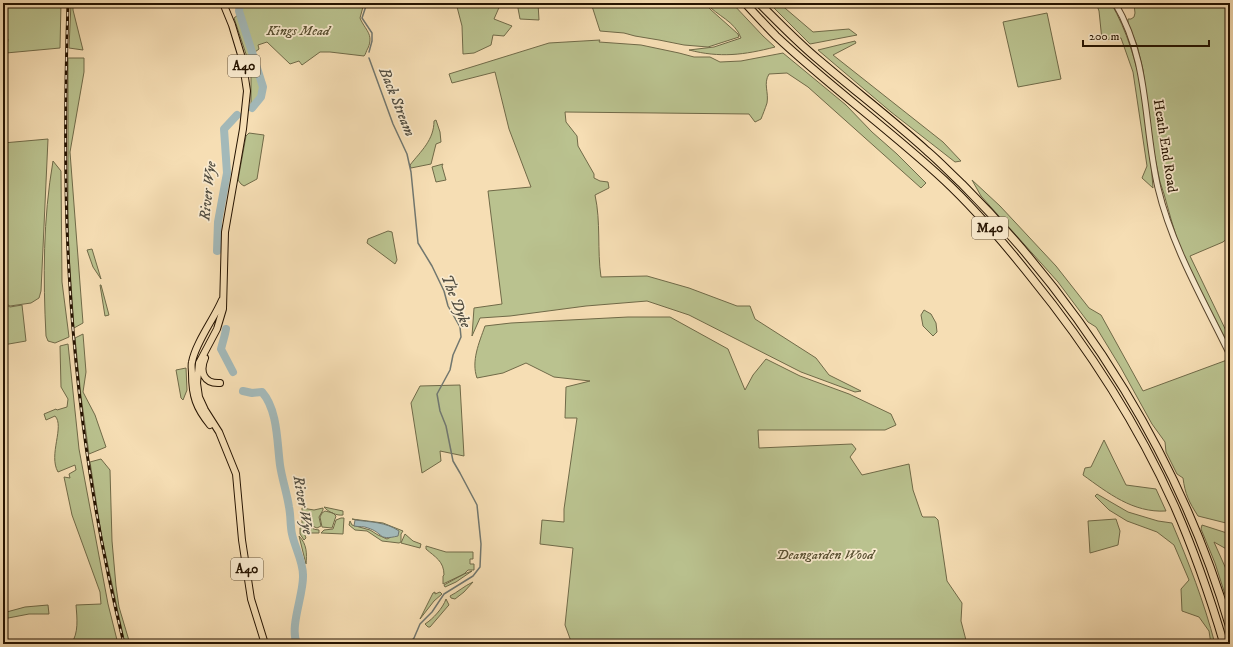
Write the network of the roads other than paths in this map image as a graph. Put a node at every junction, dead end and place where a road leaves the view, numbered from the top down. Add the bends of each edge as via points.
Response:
1 (223, 3) edge
2 (745, 3) edge
3 (759, 3) edge
4 (1115, 3) edge
5 (222, 299) junction
6 (223, 308) junction
7 (214, 334) junction
8 (201, 345) dead end
9 (1230, 355) edge
10 (220, 383) dead end
11 (219, 434) junction
12 (1230, 628) edge
13 (265, 644) edge
14 (1224, 644) edge

1 - 5 main road, A40 via 242,58 247,91 225,232
2 - 14 highway, M40 via 803,60 945,181 1020,262 1070,326 1132,422 1174,504
3 - 12 highway, M40 via 819,61 928,151 988,211 1030,258 1081,324 1134,406 1185,505
4 - 9 street, Heath End Road via 1138,60 1153,169 1167,220 1182,257
5 - 6 main road, A40
5 - 11 main road, A40 via 192,362 194,399 200,413
6 - 7 main road, A40
6 - 8 main road via 208,338
7 - 10 main road via 202,363 203,373 206,380 212,384
7 - 11 main road, A40 via 198,363 197,383 199,397
11 - 13 main road, A40 via 236,474 251,599

